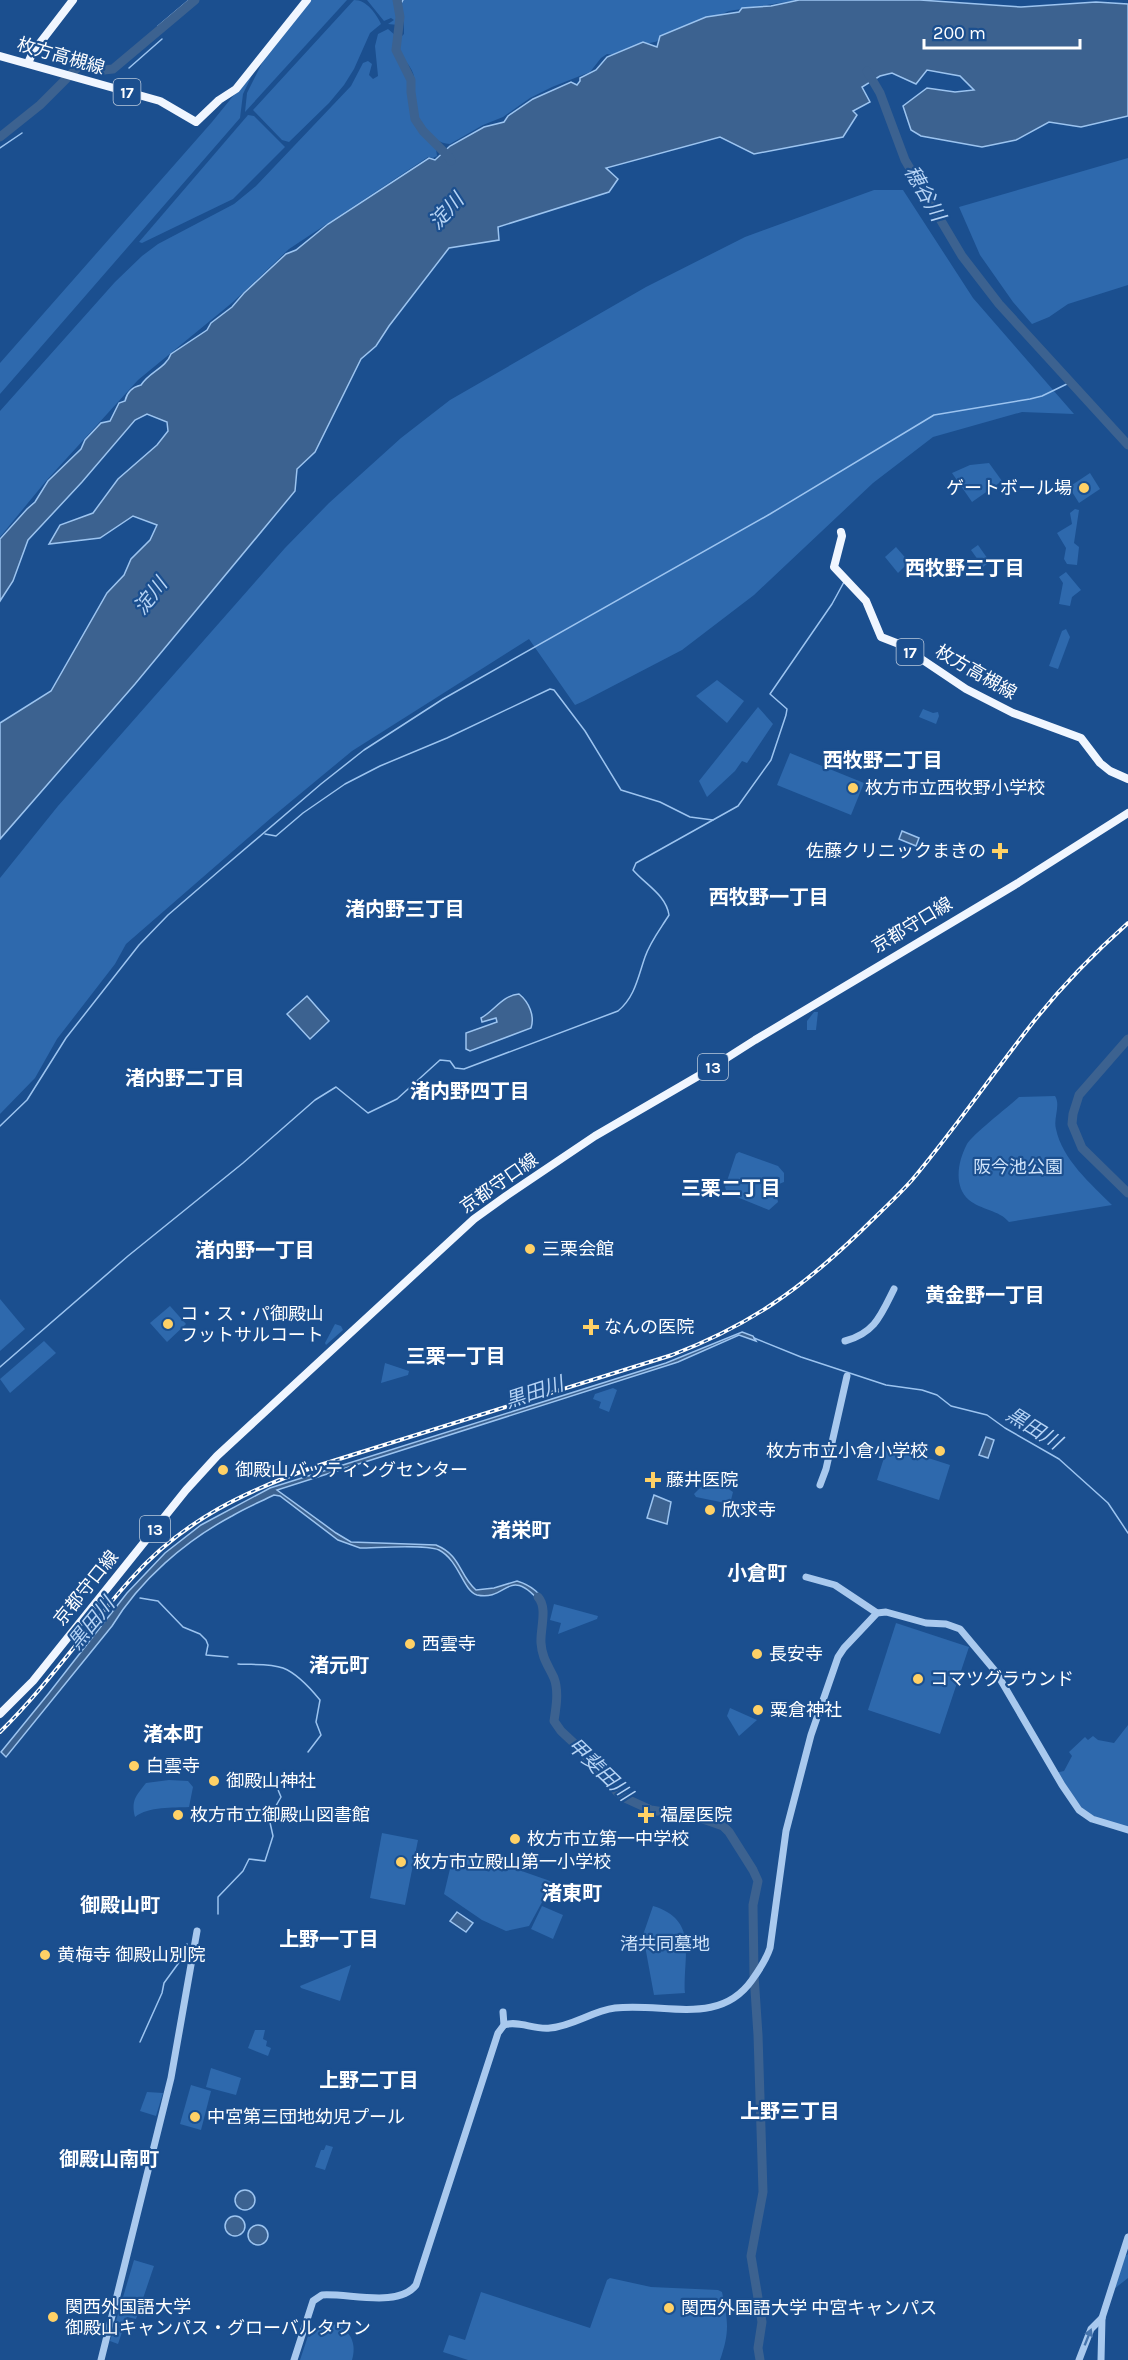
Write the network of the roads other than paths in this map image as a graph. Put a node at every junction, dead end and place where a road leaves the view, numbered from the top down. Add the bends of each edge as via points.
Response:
1 (73, 0) edge
2 (307, 0) edge
3 (0, 56) edge
4 (28, 63) junction
5 (841, 532) dead end
6 (1128, 779) edge
7 (1128, 813) edge
8 (894, 1289) dead end
9 (844, 1341) dead end
10 (848, 1376) dead end
11 (820, 1485) dead end
12 (806, 1577) dead end
13 (878, 1612) junction
14 (0, 1714) edge
15 (1128, 1830) edge
16 (197, 1931) dead end
17 (503, 2012) dead end
18 (504, 2025) junction
19 (1128, 2237) edge
20 (1102, 2318) junction
21 (101, 2360) edge
22 (294, 2360) edge
23 (1079, 2360) edge
24 (1101, 2360) edge

1 - 4 main road
2 - 4 main road, 枚方高槻線 / 17 via 236,88 196,122 160,101
3 - 4 main road, 枚方高槻線 / 17
5 - 6 main road, 枚方高槻線 / 17 via 834,567 867,601 881,637 899,644 966,689 1014,713 1081,738 1100,763
7 - 14 main road, 京都守口線 / 13 via 595,1136 474,1219 217,1456 33,1681
8 - 9 street via 873,1327
10 - 11 street
12 - 13 street via 835,1585
13 - 15 street via 960,1629 996,1672 1078,1810 1092,1819
13 - 18 street via 844,1647 834,1667 804,1757 786,1831 770,1948 765,1963 743,1993 711,2008 620,2008 551,2028
16 - 21 street via 170,2084
17 - 18 street
18 - 22 street via 498,2033 416,2284 396,2297 322,2295 313,2301
19 - 20 street
23 -> 20 street via 1091,2329
20 - 24 street

